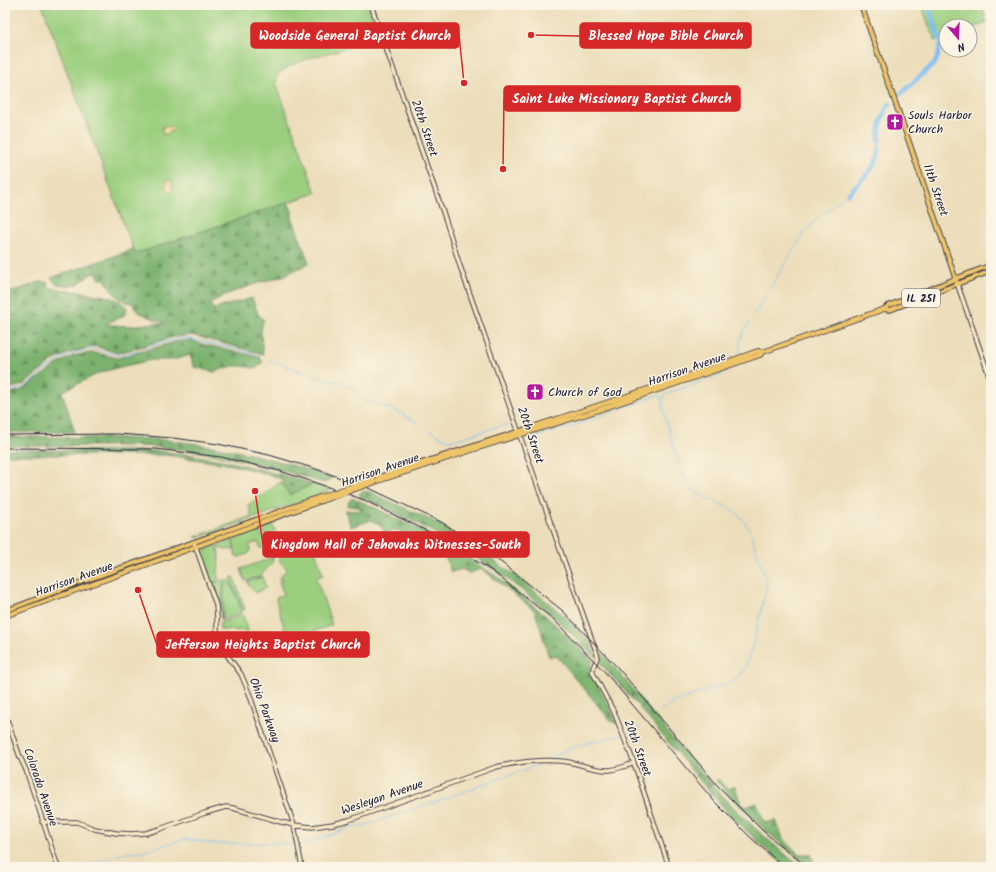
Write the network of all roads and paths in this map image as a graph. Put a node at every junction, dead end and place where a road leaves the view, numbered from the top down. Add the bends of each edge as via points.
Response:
1 (371, 5) edge
2 (861, 5) edge
3 (991, 265) edge
4 (991, 271) edge
5 (956, 281) junction
6 (763, 352) junction
7 (991, 381) edge
8 (519, 430) junction
9 (520, 435) junction
10 (320, 499) junction
11 (195, 544) junction
12 (5, 611) edge
13 (5, 616) edge
14 (5, 714) edge
15 (634, 763) junction
16 (42, 822) junction
17 (294, 825) junction
18 (58, 867) edge
19 (302, 867) edge
20 (669, 867) edge

1 - 8 street, 20th Street
2 - 5 main road, 11th Street
3 - 5 main road, Harrison Avenue
4 - 5 main road, Harrison Avenue / IL 251
5 - 6 main road, Harrison Avenue
5 - 7 street, 11th Street
6 - 8 main road, Harrison Avenue via 758,351
6 - 9 main road, Harrison Avenue
8 - 9 street, 20th Street
8 - 10 main road, Harrison Avenue, bridge
9 - 10 main road, Harrison Avenue, bridge
9 - 15 street, 20th Street via 597,654 593,672 614,712
10 - 11 main road, Harrison Avenue
11 - 12 main road, Harrison Avenue
11 - 13 main road, Harrison Avenue
11 - 17 street, Ohio Parkway via 216,605 216,633 221,647 241,674 249,693
14 - 16 street, Colorado Avenue
15 - 17 street, Wesleyan Avenue via 609,770 563,761 516,763 496,767 349,820 312,826
15 - 20 street, 20th Street
16 - 17 street, Wesleyan Avenue via 77,822 116,833 146,833 226,807
16 - 18 street, Colorado Avenue
17 - 19 street, Ohio Parkway

